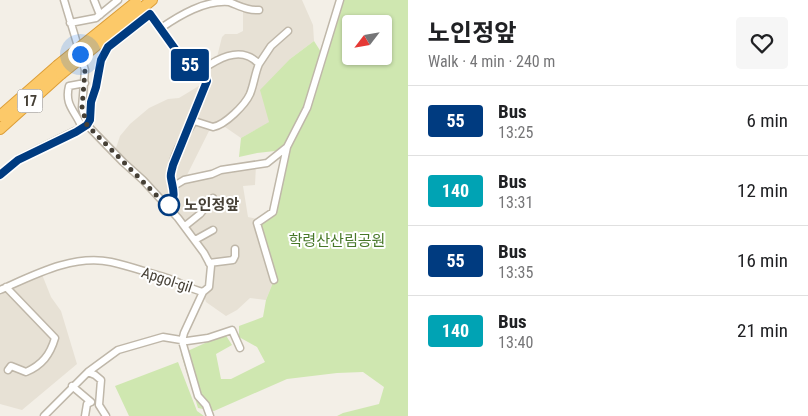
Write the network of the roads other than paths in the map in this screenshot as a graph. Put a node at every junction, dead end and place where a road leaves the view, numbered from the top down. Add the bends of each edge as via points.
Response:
1 (64, 0) edge
2 (94, 0) edge
3 (118, 0) edge
4 (220, 0) edge
5 (340, 0) edge
6 (143, 2) edge
7 (259, 10) dead end
8 (100, 15) junction
9 (70, 23) junction
10 (161, 28) junction
11 (288, 32) dead end
12 (259, 64) junction
13 (202, 67) junction
14 (59, 70) junction
15 (85, 83) junction
16 (0, 116) edge
17 (84, 126) junction
18 (0, 129) edge
19 (185, 135) junction
20 (287, 147) junction
21 (0, 175) edge
22 (174, 186) junction
23 (213, 198) dead end
24 (168, 207) junction
25 (185, 226) junction
26 (214, 230) dead end
27 (195, 240) junction
28 (235, 250) dead end
29 (209, 263) junction
30 (274, 280) dead end
31 (2, 288) edge
32 (203, 292) junction
33 (182, 341) junction
34 (240, 348) dead end
35 (8, 370) dead end
36 (88, 372) junction
37 (72, 386) junction
38 (99, 401) junction
39 (91, 402) junction
40 (44, 416) edge
41 (85, 416) edge
42 (106, 416) edge
43 (210, 416) edge

1 - 9 street
2 - 8 street
3 - 8 street
4 - 7 street via 252,11
4 - 10 street via 181,14
5 - 20 street via 307,108
6 - 14 highway, 17, bridge
8 - 9 street
9 - 15 street via 85,70
10 - 13 street via 183,60
10 - 17 street via 150,14 108,47 101,60 90,120
11 - 12 street
12 - 13 street via 240,53
12 - 19 street via 245,102 224,123 213,127 194,121
13 - 19 street via 207,81
14 - 16 highway, 17
14 - 18 highway, 17
15 - 17 street
15 - 17 street, Apgol-gil via 69,86 68,93 72,112
17 - 21 street via 18,160
17 - 24 street, Apgol-gil
19 - 22 street via 172,170
20 - 22 street via 267,162 221,170
20 - 30 street via 273,212 257,223
22 - 24 street via 175,194
23 - 25 street
24 - 25 street, Apgol-gil
25 - 27 street, Apgol-gil
26 - 27 street
27 - 29 street, Apgol-gil
28 - 29 street via 233,260
29 - 32 street, Apgol-gil via 211,278 209,287
31 - 32 street, Apgol-gil via 77,261 93,261 110,262 169,278
31 - 35 street via 55,338 46,360 36,368 26,372 11,366
32 - 33 street
33 - 34 street via 208,338 232,330
33 - 36 street via 163,338 118,350
33 - 43 street via 198,396
36 - 37 street
36 - 38 street via 101,380
37 - 39 street
37 - 40 street
38 - 39 street
38 - 42 street
39 - 41 street

